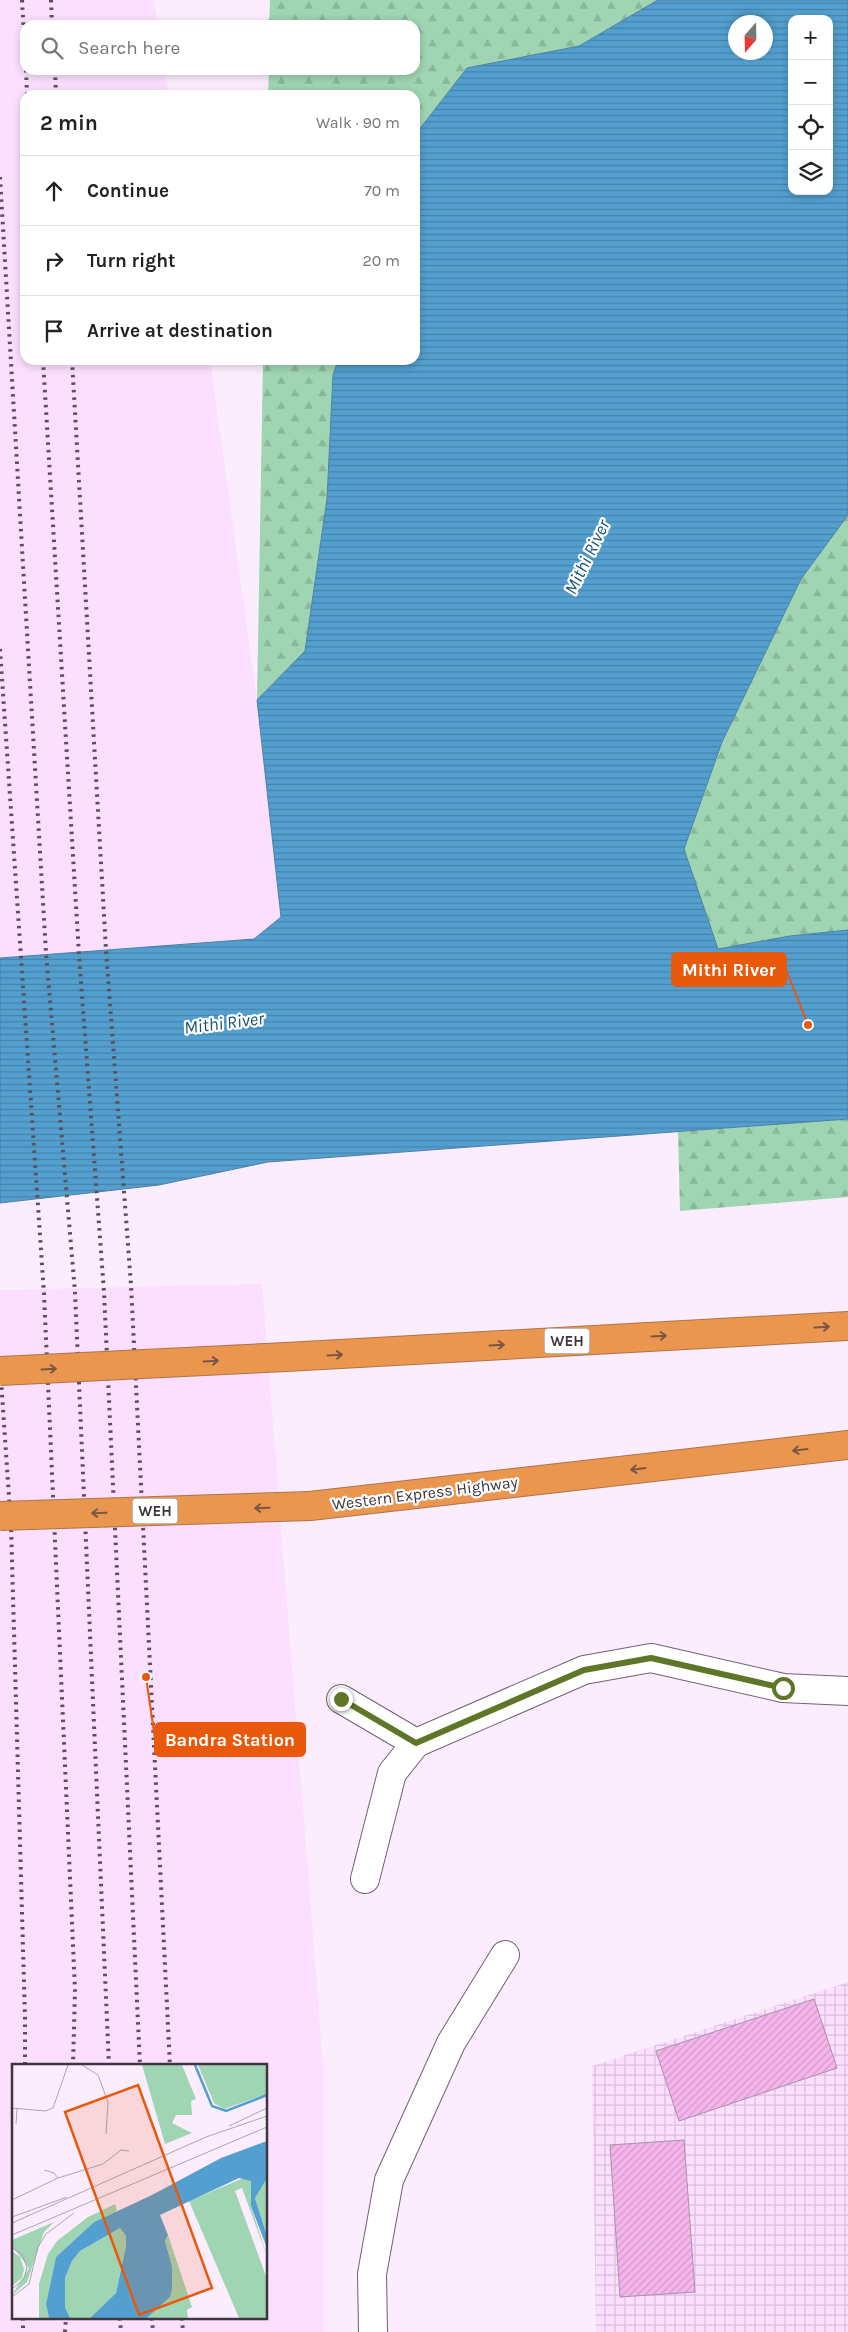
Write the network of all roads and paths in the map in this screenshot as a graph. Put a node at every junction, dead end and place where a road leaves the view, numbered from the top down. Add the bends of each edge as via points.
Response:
1 (848, 1326) edge
2 (0, 1371) edge
3 (848, 1445) edge
4 (0, 1516) edge
5 (848, 1691) edge
6 (341, 1699) dead end
7 (416, 1743) junction
8 (365, 1879) dead end
9 (505, 1955) dead end
10 (373, 2332) edge

2 -> 1 highway, WEH, bridge
3 -> 4 highway, Western Express Highway / WEH, bridge via 310,1506
5 - 7 street via 783,1688 651,1658 584,1670
6 - 7 street
7 - 8 street via 392,1773
9 - 10 street via 451,2043 389,2180 372,2274

